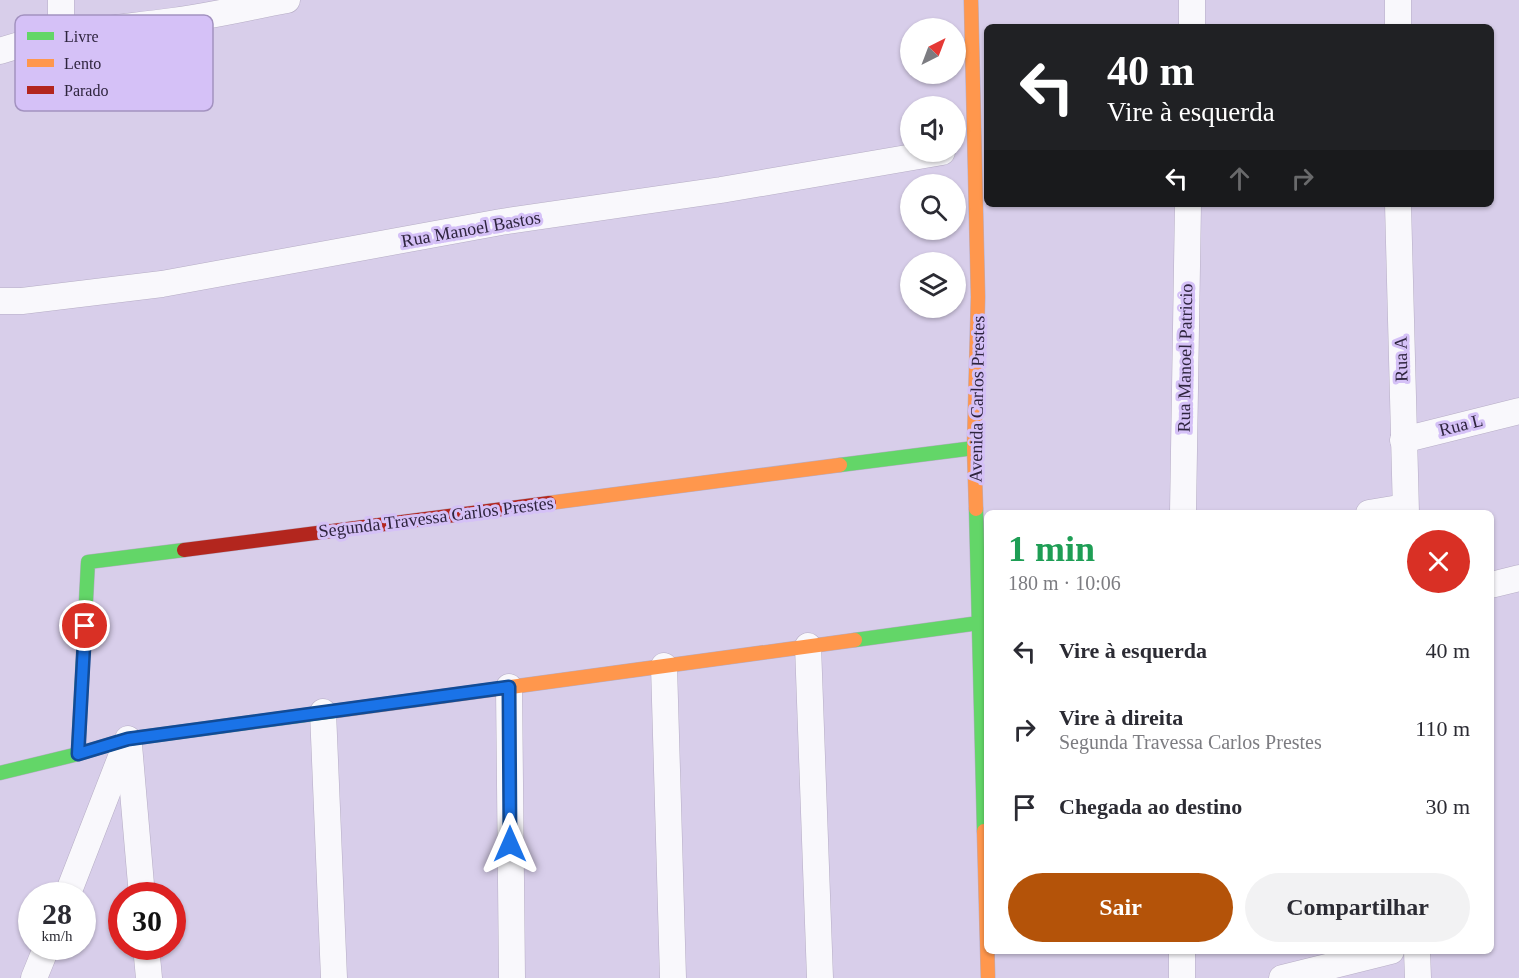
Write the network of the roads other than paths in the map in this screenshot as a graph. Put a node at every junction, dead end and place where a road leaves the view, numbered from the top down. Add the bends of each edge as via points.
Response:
1 (287, 0) edge
2 (971, 0) edge
3 (1192, 0) edge
4 (1398, 0) edge
5 (206, 15) edge
6 (1192, 24) edge
7 (1398, 24) edge
8 (15, 46) edge
9 (0, 51) edge
10 (973, 147) edge
11 (900, 159) edge
12 (1188, 207) edge
13 (1398, 207) edge
14 (0, 301) edge
15 (1519, 411) edge
16 (1402, 440) junction
17 (974, 448) junction
18 (1183, 510) edge
19 (1406, 510) edge
20 (1519, 578) edge
21 (1494, 584) edge
22 (979, 623) junction
23 (808, 646) junction
24 (664, 666) junction
25 (509, 687) junction
26 (323, 712) junction
27 (128, 739) junction
28 (78, 754) junction
29 (0, 773) edge
30 (984, 820) edge
31 (72, 882) edge
32 (141, 882) edge
33 (987, 954) edge
34 (1182, 954) edge
35 (1379, 954) edge
36 (1417, 954) edge
37 (41, 960) edge
38 (148, 960) edge
39 (34, 978) edge
40 (149, 978) edge
41 (334, 978) edge
42 (512, 978) edge
43 (673, 978) edge
44 (819, 978) edge
45 (988, 978) edge
46 (1182, 978) edge
47 (1282, 978) edge
48 (1418, 978) edge

1 - 5 street
2 - 10 street, Avenida Carlos Prestes
3 - 6 street
4 - 7 street
8 - 9 street
10 - 17 street, Avenida Carlos Prestes via 978,297
11 - 14 street, Rua Manoel Bastos via 501,222 162,284
12 - 18 street, Rua Manoel Patricio
13 - 16 street, Rua A
15 - 16 street, Rua L
16 - 19 street, Rua A
17 - 22 street, Avenida Carlos Prestes
17 - 28 street, Segunda Travessa Carlos Prestes via 88,562
20 - 21 street
22 - 23 street
22 - 30 street, Avenida Carlos Prestes
23 - 24 street
23 - 44 street
24 - 25 street
24 - 43 street
25 - 26 street
25 - 42 street
26 - 27 street
26 - 41 street
27 - 28 street
27 - 31 street
27 - 32 street
28 - 29 street
33 - 45 street, Avenida Carlos Prestes
34 - 46 street
35 - 47 street
36 - 48 street
37 - 39 street
38 - 40 street

